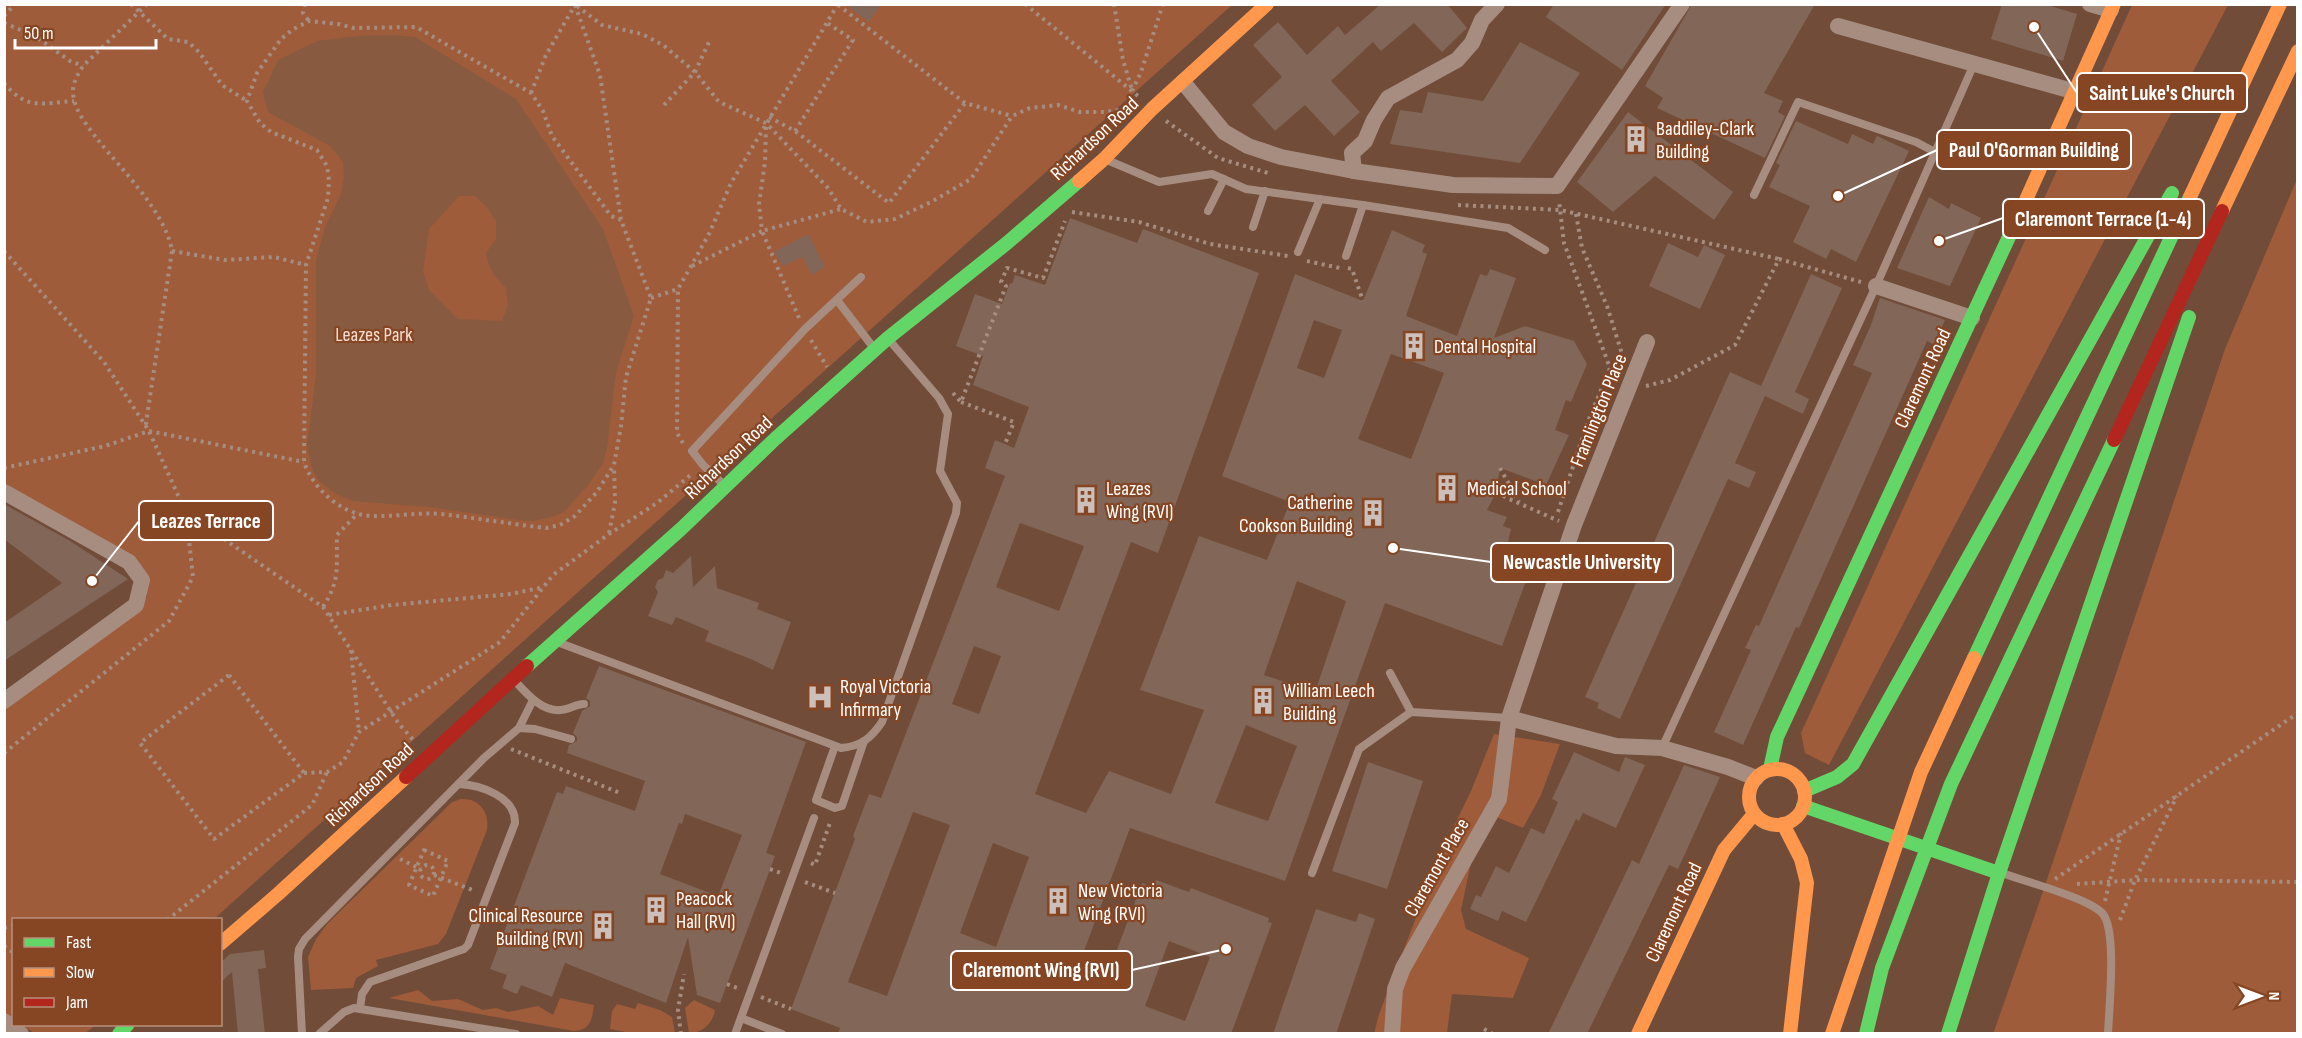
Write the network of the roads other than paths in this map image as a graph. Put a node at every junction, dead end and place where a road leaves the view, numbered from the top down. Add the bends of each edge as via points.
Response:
1 (1267, 4) edge
2 (1497, 4) edge
3 (1682, 4) edge
4 (2090, 4) edge
5 (2279, 4) edge
6 (2112, 7) edge
7 (1838, 26) dead end
8 (2298, 51) edge
9 (1974, 64) junction
10 (1182, 82) junction
11 (2076, 92) junction
12 (2196, 149) dead end
13 (1935, 152) junction
14 (1104, 159) junction
15 (1354, 171) junction
16 (2239, 172) junction
17 (1224, 179) junction
18 (2179, 180) dead end
19 (1265, 191) junction
20 (1754, 195) dead end
21 (1320, 199) junction
22 (1364, 205) junction
23 (1208, 211) dead end
24 (1252, 227) dead end
25 (1545, 250) dead end
26 (1298, 252) dead end
27 (1346, 256) dead end
28 (861, 276) dead end
29 (1876, 286) junction
30 (837, 300) junction
31 (1972, 318) junction
32 (888, 338) junction
33 (1647, 342) dead end
34 (875, 350) junction
35 (726, 486) junction
36 (4, 492) edge
37 (554, 641) junction
38 (1390, 673) dead end
39 (513, 679) junction
40 (533, 700) junction
41 (4, 701) edge
42 (584, 704) dead end
43 (1411, 712) junction
44 (1509, 718) junction
45 (519, 728) junction
46 (571, 739) dead end
47 (864, 741) junction
48 (836, 746) junction
49 (1662, 748) junction
50 (1763, 774) junction
51 (459, 784) junction
52 (1804, 791) junction
53 (1803, 806) junction
54 (1754, 814) junction
55 (814, 818) dead end
56 (1783, 824) junction
57 (1312, 873) dead end
58 (2000, 873) junction
59 (222, 942) edge
60 (360, 1008) junction
61 (741, 1018) junction
62 (4, 1021) edge
63 (464, 1030) edge
64 (21, 1034) edge
65 (302, 1034) edge
66 (319, 1034) edge
67 (516, 1034) edge
68 (729, 1034) edge
69 (735, 1034) edge
70 (782, 1034) edge
71 (1392, 1034) edge
72 (1638, 1034) edge
73 (1790, 1034) edge
74 (1832, 1034) edge
75 (1866, 1034) edge
76 (1948, 1034) edge
77 (2108, 1034) edge

1 - 10 main road, Richardson Road
2 - 15 street via 1457,60 1388,98 1365,141 1352,153
3 - 15 street via 1557,186 1453,185
4 - 6 street
5 - 12 main road
5 - 74 main road via 1921,772
6 - 11 main road, Claremont Road
7 - 9 street
8 - 16 main road
9 - 11 street
9 - 13 lane
10 - 14 main road, Richardson Road
10 - 15 street via 1224,132 1248,146 1281,157
11 - 31 main road, Claremont Road
13 - 20 lane via 1798,102
13 - 29 lane
14 - 17 lane via 1159,182 1212,174
14 - 32 main road, Richardson Road
16 - 58 main road
16 - 75 main road via 1951,784 1882,968
17 - 19 lane via 1246,189
17 - 23 lane
18 - 52 main road via 1853,764 1837,777
19 - 21 lane
19 - 24 lane
21 - 22 lane
21 - 26 lane
22 - 25 lane via 1508,228
22 - 27 lane
28 - 30 lane
29 - 31 street
29 - 49 lane
30 - 34 lane
30 - 35 lane via 692,451
31 - 50 main road, Claremont Road
32 - 34 main road, Richardson Road
32 - 47 lane via 948,414 940,471 957,503 882,722 874,735
33 - 44 street, Framlington Place via 1574,525
34 - 35 main road, Richardson Road
35 - 37 main road, Richardson Road
36 - 41 street via 129,562 142,580 136,605
37 - 39 main road, Richardson Road
37 - 48 lane
38 - 43 lane
39 - 40 lane
39 - 59 main road, Richardson Road
40 - 42 lane via 558,711
40 - 45 lane
43 - 44 lane
43 - 57 lane via 1359,749
44 - 49 street via 1616,746
44 - 71 street, Claremont Place via 1499,799 1403,968 1395,989
45 - 46 lane
45 - 51 lane
47 - 48 lane via 853,747
47 - 48 lane via 842,806 835,808 816,800
49 - 50 street
50 - 52 main road via 1779,769 1795,776
50 - 54 main road via 1751,786 1749,796
51 - 60 lane via 487,790 508,804 515,815 468,945 370,982 362,994
51 - 65 lane via 301,944 298,957
52 - 53 main road
53 - 56 main road via 1792,821
53 - 58 main road
54 - 56 main road via 1767,823
54 - 72 main road, Claremont Road via 1724,850
55 - 61 lane
56 - 73 main road via 1801,859 1807,883
58 - 76 main road
58 - 77 lane via 2091,905 2104,916 2111,946
60 - 63 lane
60 - 66 lane via 344,1012
61 - 68 lane
61 - 69 lane
61 - 70 lane
62 - 64 street
63 - 67 lane

